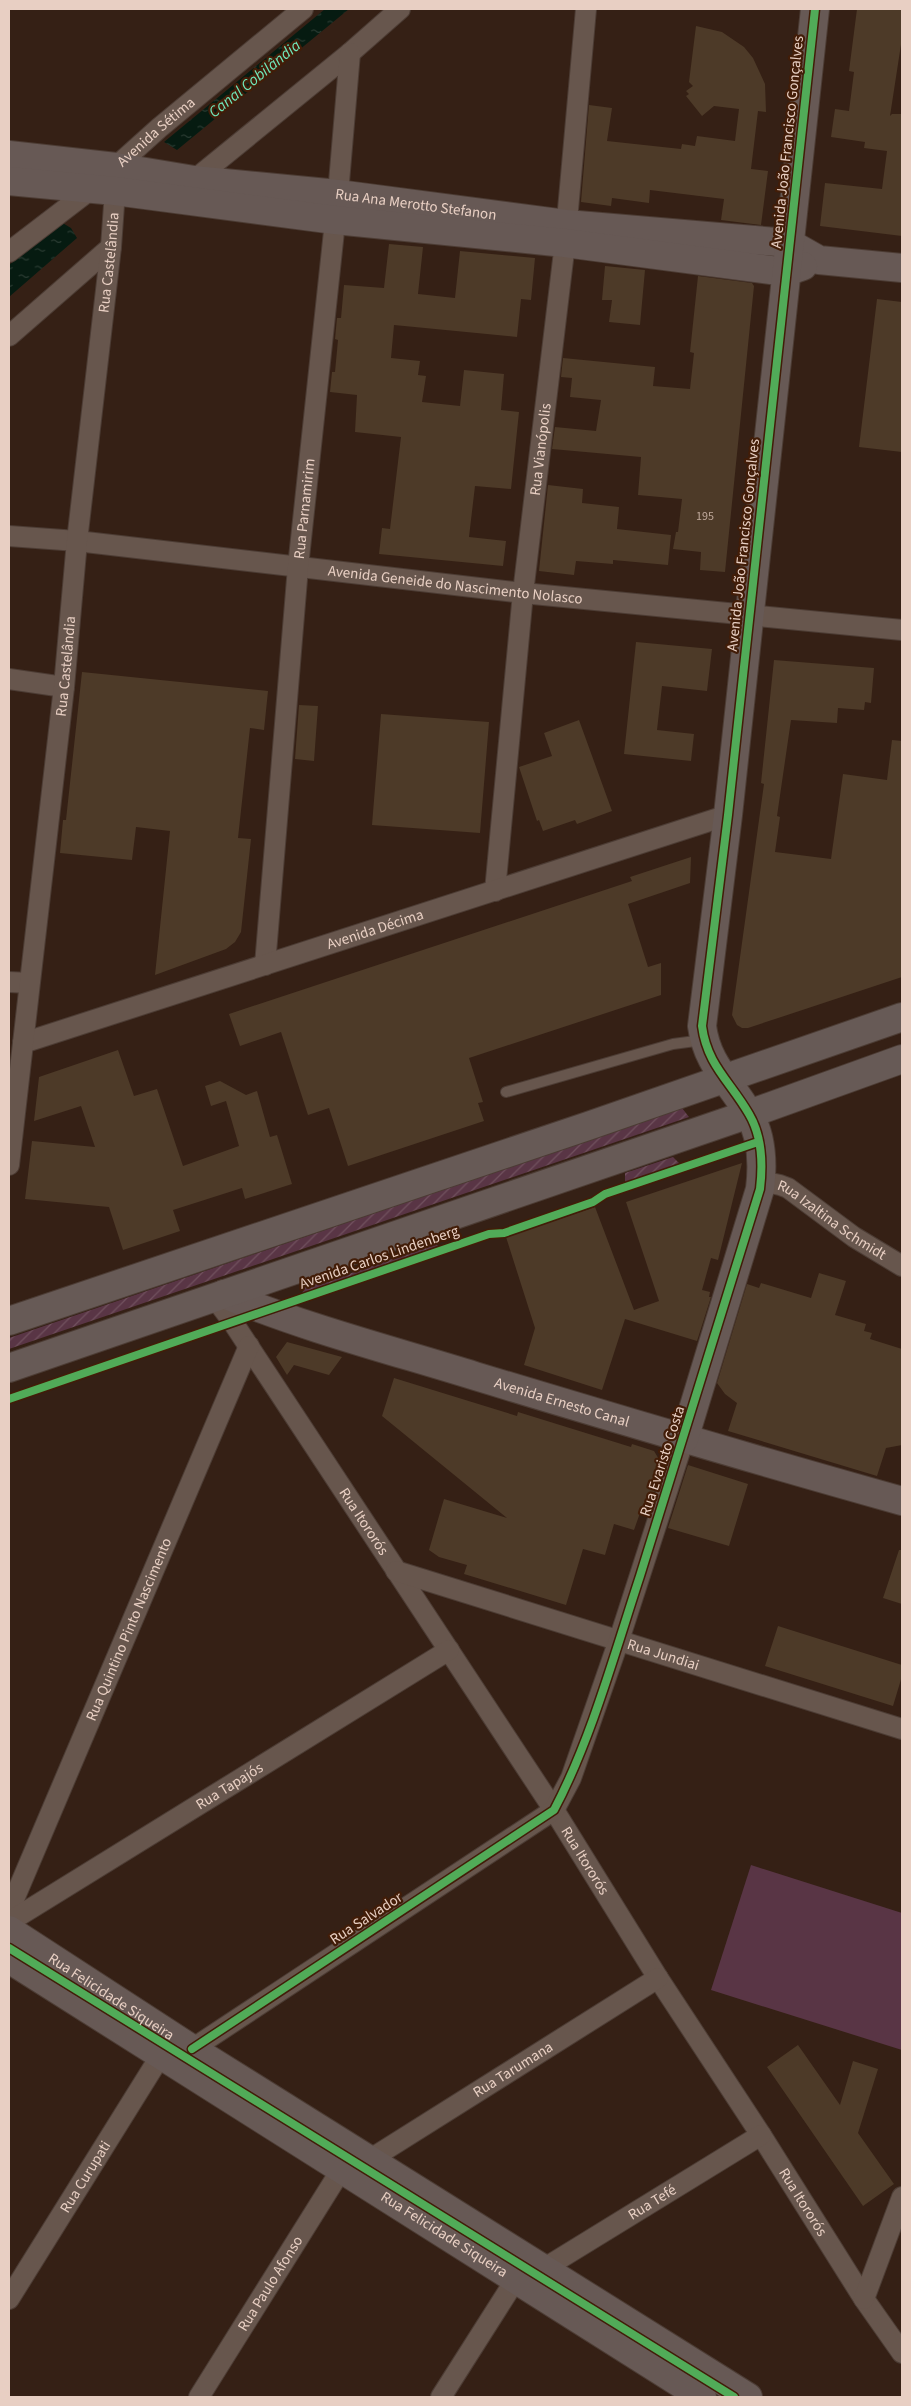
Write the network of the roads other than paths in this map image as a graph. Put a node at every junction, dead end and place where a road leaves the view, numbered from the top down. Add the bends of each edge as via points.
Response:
1 (303, 9) edge
2 (400, 9) edge
3 (586, 9) edge
4 (815, 9) edge
5 (350, 53) junction
6 (9, 155) edge
7 (194, 180) junction
8 (9, 181) edge
9 (107, 183) junction
10 (337, 207) junction
11 (566, 233) junction
12 (789, 243) junction
13 (111, 247) junction
14 (9, 252) edge
15 (819, 260) junction
16 (902, 268) edge
17 (786, 272) junction
18 (9, 336) edge
19 (9, 536) edge
20 (77, 541) junction
21 (298, 566) junction
22 (522, 593) junction
23 (750, 615) junction
24 (902, 630) edge
25 (9, 679) edge
26 (64, 687) junction
27 (728, 815) junction
28 (495, 891) junction
29 (265, 966) junction
30 (9, 982) edge
31 (29, 983) junction
32 (902, 1017) edge
33 (704, 1040) junction
34 (23, 1043) junction
35 (902, 1060) edge
36 (14, 1074) edge
37 (723, 1079) junction
38 (506, 1092) dead end
39 (749, 1114) junction
40 (9, 1165) edge
41 (761, 1181) junction
42 (902, 1266) edge
43 (219, 1296) junction
44 (9, 1321) edge
45 (249, 1346) junction
46 (9, 1368) edge
47 (684, 1439) junction
48 (902, 1501) edge
49 (396, 1571) junction
50 (619, 1640) junction
51 (449, 1650) junction
52 (902, 1729) edge
53 (554, 1810) junction
54 (9, 1911) edge
55 (9, 1922) edge
56 (9, 1930) edge
57 (9, 1959) edge
58 (658, 1978) junction
59 (192, 2049) junction
60 (161, 2055) junction
61 (761, 2135) junction
62 (369, 2160) junction
63 (341, 2170) junction
64 (902, 2197) edge
65 (542, 2268) junction
66 (516, 2279) junction
67 (9, 2299) edge
68 (864, 2299) junction
69 (899, 2344) edge
70 (199, 2397) edge
71 (441, 2397) edge
72 (702, 2397) edge
73 (748, 2397) edge

1 - 9 street, Avenida Sétima via 159,128
2 - 5 street
3 - 11 street, Rua Vianópolis
4 - 12 street, Avenida João Francisco Gonçalves
5 - 7 street
5 - 10 street, Rua Parnamirim
6 - 9 street, Rua Ana Merotto Stefanon
7 - 9 street, Rua Ana Merotto Stefanon
7 - 10 street, Rua Ana Merotto Stefanon
8 - 9 street, Rua Ana Merotto Stefanon
9 - 10 street, Rua Ana Merotto Stefanon
9 - 13 street, Rua Castelândia
9 - 14 street, Avenida Sétima
10 - 11 street, Rua Ana Merotto Stefanon
10 - 21 street, Rua Parnamirim
11 - 12 street, Rua Ana Merotto Stefanon
11 - 17 street, Rua Ana Merotto Stefanon
11 - 22 street, Rua Vianópolis
12 - 15 street, Rua Ana Merotto Stefanon
12 - 17 street, Avenida João Francisco Gonçalves
13 - 18 street
13 - 20 street, Rua Castelândia
15 - 16 street, Rua Ana Merotto Stefanon
15 - 17 street, Rua Ana Merotto Stefanon
17 - 23 street, Avenida João Francisco Gonçalves
19 - 20 street, Avenida Geneide do Nascimento Nolasco
20 - 21 street, Avenida Geneide do Nascimento Nolasco
20 - 26 street, Rua Castelândia
21 - 22 street, Avenida Geneide do Nascimento Nolasco
21 - 29 street, Rua Parnamirim
22 - 23 street, Avenida Geneide do Nascimento Nolasco
22 - 28 street, Rua Vianópolis
23 - 24 street, Avenida Geneide do Nascimento Nolasco
23 - 27 street, Avenida João Francisco Gonçalves
25 - 26 street
26 - 31 street, Rua Castelândia
27 - 28 street, Avenida Décima
27 - 33 street, Avenida João Francisco Gonçalves via 702,1026
28 - 29 street, Avenida Décima
29 - 34 street, Avenida Décima
30 - 31 street
31 - 34 street, Rua Castelândia
32 - 37 main road
33 - 37 street, Avenida João Francisco Gonçalves
33 - 38 lane via 673,1044
34 - 36 street, Rua Castelândia
35 - 39 main road, Avenida Carlos Lindenberg
36 - 40 street, Rua Castelândia
37 - 39 street
37 - 44 main road
39 - 41 street, Rua Evaristo Costa via 762,1158
39 - 43 main road, Avenida Carlos Lindenberg
41 - 42 street, Rua Izaltina Schmidt via 780,1184 795,1193 854,1238
41 - 47 street, Rua Evaristo Costa
43 - 45 street, Rua Itororós
43 - 46 main road, Avenida Carlos Lindenberg
43 - 47 street, Avenida Ernesto Canal
45 - 49 street, Rua Itororós
45 - 54 street, Rua Quintino Pinto Nascimento
47 - 48 street, Avenida Ernesto Canal
47 - 50 street, Rua Evaristo Costa
49 - 50 street, Rua Jundiai
49 - 51 street, Rua Itororós
50 - 52 street, Rua Jundiai
50 - 53 street, Rua Evaristo Costa via 571,1778
51 - 53 street, Rua Itororós
51 - 55 street, Rua Tapajós
53 - 58 street, Rua Itororós
53 - 59 street, Rua Salvador
56 - 59 street, Rua Felicidade Siqueira
57 - 60 street, Rua Felicidade Siqueira
58 - 61 street, Rua Itororós
58 - 62 street, Rua Tarumana
59 - 62 street, Rua Felicidade Siqueira
60 - 63 street, Rua Felicidade Siqueira
60 - 67 street, Rua Curupati
61 - 65 street, Rua Tefé
61 - 68 street, Rua Itororós
62 - 65 street, Rua Felicidade Siqueira
63 - 66 street, Rua Felicidade Siqueira
63 - 70 street, Rua Paulo Afonso
64 - 68 street
65 - 73 street, Rua Felicidade Siqueira
66 - 71 street
66 - 72 street, Rua Felicidade Siqueira
68 - 69 street, Rua Itororós

